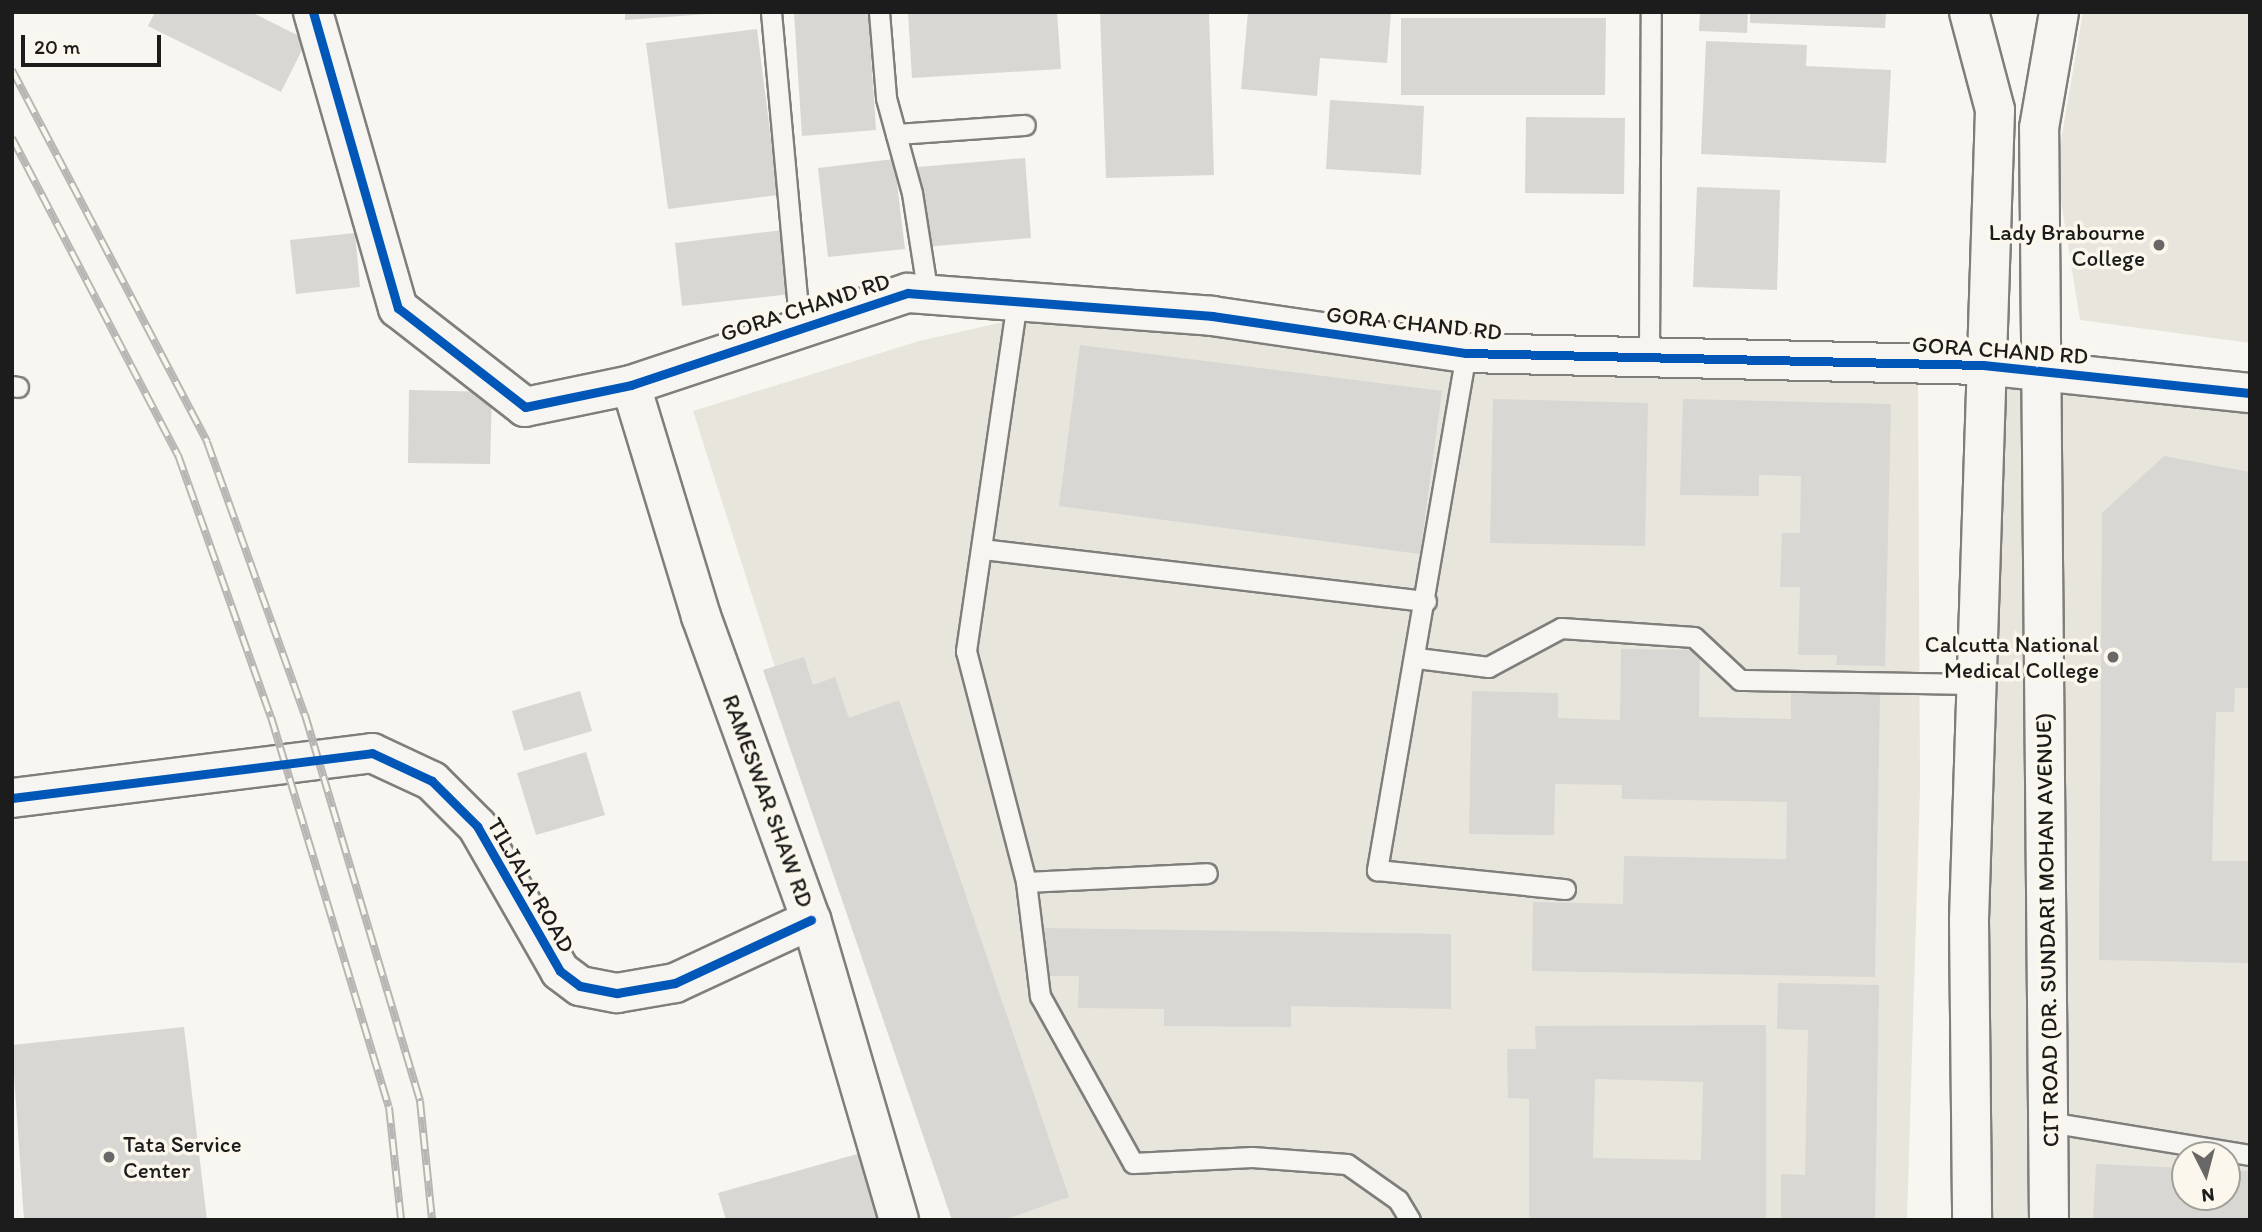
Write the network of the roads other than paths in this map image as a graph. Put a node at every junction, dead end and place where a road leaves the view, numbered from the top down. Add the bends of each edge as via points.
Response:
1 (313, 12) edge
2 (771, 12) edge
3 (879, 12) edge
4 (1651, 12) edge
5 (1969, 12) edge
6 (2059, 12) edge
7 (1025, 125) dead end
8 (896, 134) junction
9 (928, 295) junction
10 (1017, 301) junction
11 (800, 329) junction
12 (1466, 353) junction
13 (1649, 353) junction
14 (1983, 365) junction
15 (2042, 371) junction
16 (631, 385) junction
17 (2250, 393) edge
18 (982, 549) junction
19 (1426, 601) junction
20 (1417, 658) junction
21 (1978, 684) junction
22 (12, 798) edge
23 (1206, 873) dead end
24 (1026, 882) junction
25 (1565, 889) dead end
26 (811, 920) junction
27 (2048, 1122) junction
28 (2250, 1155) edge
29 (899, 1220) edge
30 (1410, 1220) edge
31 (1972, 1220) edge
32 (2049, 1220) edge

1 - 16 street, GORA CHAND RD via 398,308 524,407
2 - 11 lane
3 - 8 lane via 886,98
4 - 13 lane
5 - 14 street via 1995,110
6 - 15 street, CIT ROAD (DR. SUNDARI MOHAN AVENUE) via 2039,128
7 - 8 lane
8 - 9 lane
9 - 10 street, GORA CHAND RD
9 - 11 street, GORA CHAND RD via 908,293
10 - 12 street, GORA CHAND RD via 1212,316
10 - 18 lane
11 - 16 street, GORA CHAND RD
12 - 13 street, GORA CHAND RD
12 - 19 lane
13 - 14 street, GORA CHAND RD
14 - 15 street, GORA CHAND RD
14 - 21 street
15 - 17 street, GORA CHAND RD
15 - 27 street, CIT ROAD (DR. SUNDARI MOHAN AVENUE)
16 - 26 street, RAMESWAR SHAW RD via 701,616
18 - 19 lane
18 - 24 lane via 966,651
19 - 20 lane
20 - 21 lane via 1488,667 1561,628 1694,637 1740,680
20 - 25 lane via 1377,870
21 - 31 street via 1969,921
22 - 26 street, TILJALA ROAD via 372,753 432,781 477,826 560,971 580,986 617,993 675,983
23 - 24 lane
24 - 30 lane via 1040,996 1133,1163 1252,1157 1347,1164 1398,1200
26 - 29 street, RAMESWAR SHAW RD
27 - 28 lane
27 - 32 street, CIT ROAD (DR. SUNDARI MOHAN AVENUE)

